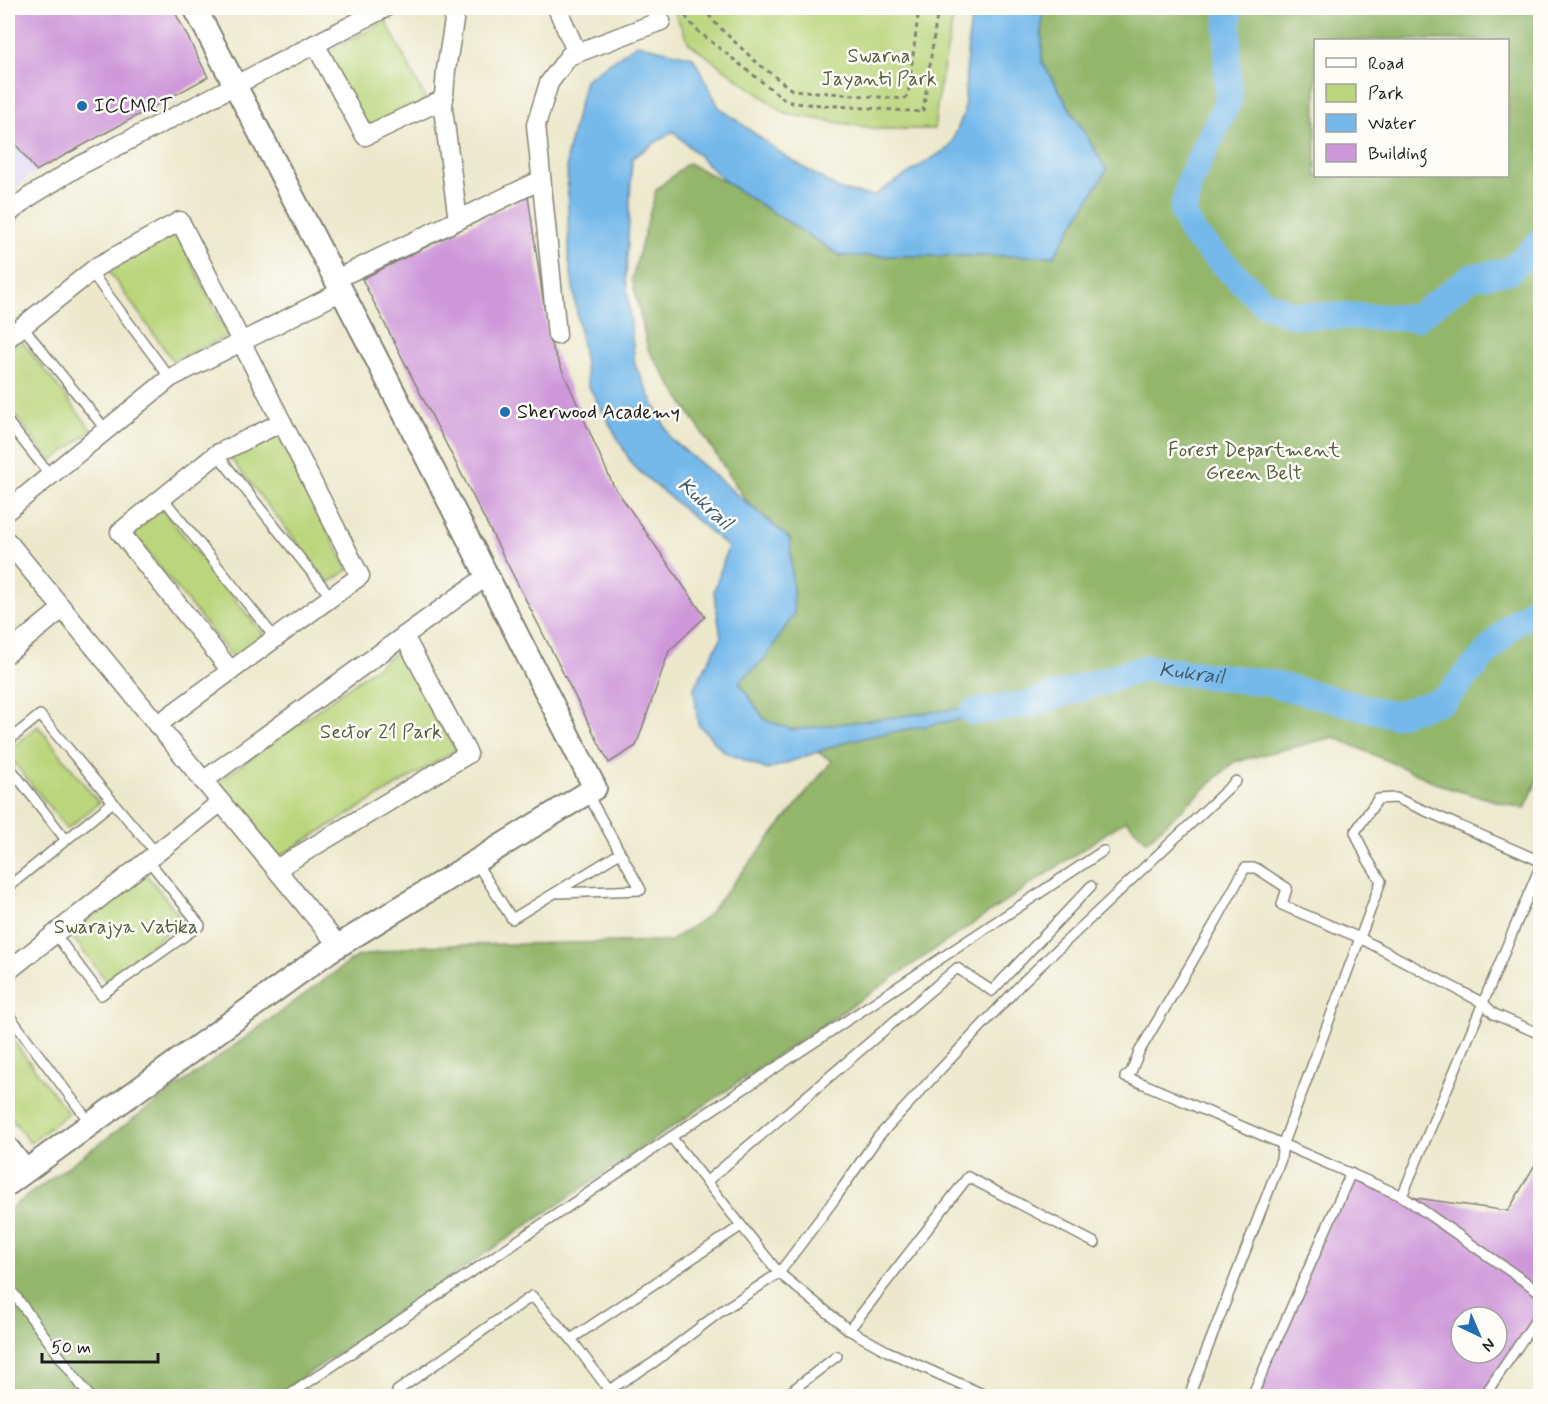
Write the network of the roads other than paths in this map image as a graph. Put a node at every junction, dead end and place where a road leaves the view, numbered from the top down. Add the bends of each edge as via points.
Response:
1 (195, 8) edge
2 (385, 8) edge
3 (456, 8) edge
4 (557, 8) edge
5 (656, 8) edge
6 (315, 44) junction
7 (577, 53) junction
8 (235, 85) junction
9 (444, 99) junction
10 (541, 180) junction
11 (10, 207) edge
12 (458, 220) junction
13 (91, 272) junction
14 (339, 285) junction
15 (15, 332) edge
16 (557, 335) dead end
17 (241, 342) junction
18 (170, 378) junction
19 (8, 422) edge
20 (282, 422) junction
21 (106, 430) junction
22 (217, 454) junction
23 (50, 475) junction
24 (163, 498) junction
25 (8, 510) edge
26 (8, 542) edge
27 (487, 576) junction
28 (331, 597) junction
29 (62, 609) junction
30 (404, 636) junction
31 (275, 638) junction
32 (8, 653) edge
33 (231, 670) junction
34 (157, 725) junction
35 (8, 741) edge
36 (8, 765) edge
37 (203, 781) junction
38 (1236, 781) dead end
39 (587, 793) junction
40 (113, 802) junction
41 (221, 802) junction
42 (66, 840) junction
43 (1103, 851) dead end
44 (620, 853) junction
45 (152, 856) junction
46 (475, 861) junction
47 (1540, 861) edge
48 (1540, 867) edge
49 (276, 869) junction
50 (8, 872) edge
51 (11, 884) edge
52 (1091, 886) dead end
53 (556, 893) junction
54 (55, 934) junction
55 (1360, 938) junction
56 (338, 945) junction
57 (8, 971) edge
58 (1483, 1003) junction
59 (8, 1014) edge
60 (1540, 1034) edge
61 (91, 1124) junction
62 (671, 1137) junction
63 (1283, 1143) junction
64 (8, 1149) edge
65 (1351, 1173) junction
66 (16, 1178) edge
67 (706, 1182) junction
68 (1402, 1196) junction
69 (741, 1226) junction
70 (1095, 1243) dead end
71 (778, 1273) junction
72 (8, 1286) edge
73 (1540, 1292) edge
74 (1540, 1314) edge
75 (849, 1330) junction
76 (571, 1339) junction
77 (837, 1356) dead end
78 (609, 1390) junction
79 (397, 1391) dead end
80 (89, 1396) edge
81 (288, 1396) edge
82 (599, 1396) edge
83 (785, 1396) edge
84 (987, 1396) edge
85 (1189, 1396) edge
86 (1252, 1396) edge
87 (1484, 1396) edge

1 - 8 street
2 - 6 street
3 - 9 street
4 - 7 street
5 - 7 street via 661,21
6 - 8 street
6 - 9 street via 365,136
7 - 10 street via 569,56 549,83 536,125
8 - 11 street via 79,166
8 - 14 street
9 - 12 street
10 - 12 street
10 - 16 street
12 - 14 street
13 - 15 street
13 - 17 street via 180,221
13 - 18 lane
14 - 17 street
14 - 27 street
15 - 21 lane
17 - 18 street
17 - 20 street
18 - 21 street
19 - 23 lane
20 - 22 street
20 - 28 street via 360,576
21 - 23 street
22 - 24 street
22 - 28 lane
23 - 25 street
24 - 31 lane
24 - 33 street via 120,532
26 - 29 street
27 - 30 street
27 - 39 street via 595,789
28 - 31 street
29 - 32 street
29 - 34 street
30 - 37 street
30 - 49 street via 468,754
31 - 33 street
33 - 34 street
34 - 37 street
35 - 40 lane via 40,715
36 - 42 lane
37 - 41 street
38 - 71 lane via 1024,981 937,1073 878,1137
39 - 44 lane
39 - 46 street
40 - 42 lane
40 - 45 lane
41 - 45 street
41 - 49 street
42 - 51 lane
43 - 62 lane
44 - 53 lane
44 - 53 lane via 640,890
45 - 54 street
45 - 54 lane via 200,925 101,995
46 - 53 lane via 513,919
46 - 56 street
47 - 55 lane via 1396,798 1378,799 1355,832 1382,881
48 - 58 lane
49 - 56 street
50 - 51 lane
52 - 67 lane via 992,991 957,968
54 - 57 street
55 - 58 lane
55 - 63 lane
55 - 63 lane via 1282,904 1287,888 1256,868 1245,867 1125,1077
56 - 61 street
58 - 60 lane via 1494,1014
58 - 68 lane
59 - 61 lane
61 - 66 street
62 - 67 lane
62 - 81 lane
63 - 65 lane
63 - 85 lane via 1281,1159
64 - 66 street
65 - 68 lane
65 - 86 lane
67 - 69 lane
68 - 73 lane
69 - 71 lane
69 - 76 lane
70 - 75 lane via 968,1177
71 - 75 lane
71 - 78 lane
72 - 80 lane
74 - 87 lane
75 - 84 lane
76 - 78 lane
76 - 79 lane via 532,1296
77 - 83 lane
78 - 82 lane

